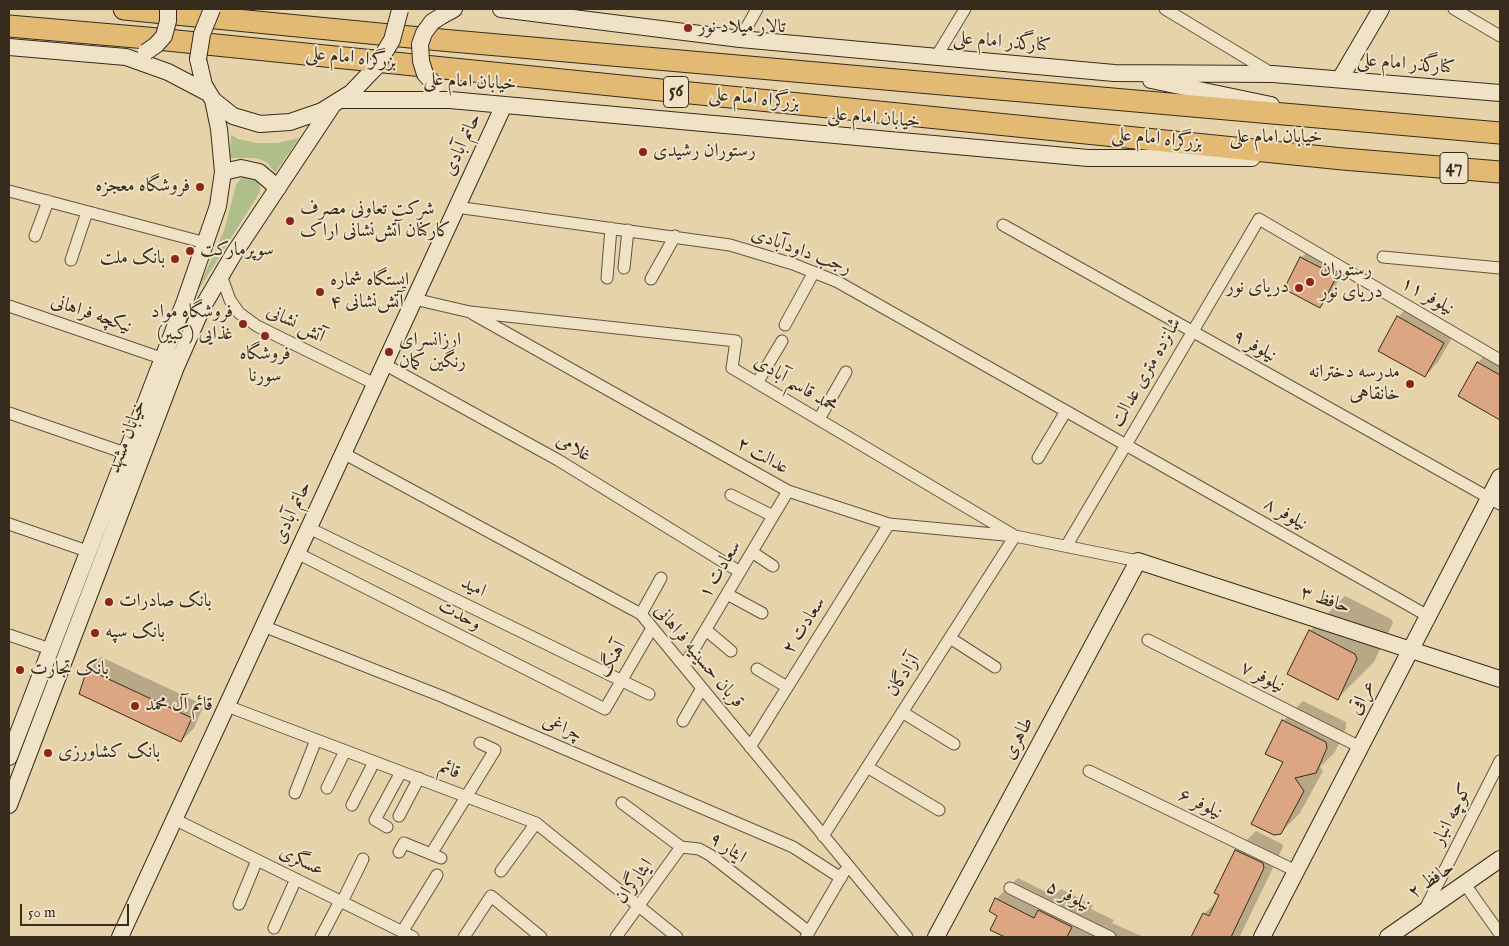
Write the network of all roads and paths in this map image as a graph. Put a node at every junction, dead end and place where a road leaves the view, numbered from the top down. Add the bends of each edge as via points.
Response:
1 (124, 9) edge
2 (168, 9) edge
3 (212, 9) edge
4 (501, 9) edge
5 (606, 9) edge
6 (757, 9) edge
7 (965, 9) edge
8 (1165, 9) edge
9 (1381, 9) edge
10 (1454, 9) edge
11 (400, 10) edge
12 (448, 12) edge
13 (551, 12) edge
14 (619, 24) junction
15 (9, 26) edge
16 (1500, 36) edge
17 (740, 39) junction
18 (9, 47) edge
19 (936, 57) junction
20 (126, 58) junction
21 (1114, 73) junction
22 (1273, 74) junction
23 (1340, 79) junction
24 (1500, 93) edge
25 (210, 96) junction
26 (450, 100) junction
27 (337, 103) junction
28 (504, 105) junction
29 (1343, 119) junction
30 (1500, 133) edge
31 (1343, 158) junction
32 (224, 172) junction
33 (1500, 172) edge
34 (278, 188) junction
35 (9, 191) edge
36 (48, 202) junction
37 (456, 207) junction
38 (87, 212) junction
39 (1258, 219) joint
40 (1003, 225) dead end
41 (610, 228) junction
42 (628, 230) junction
43 (35, 236) dead end
44 (675, 236) junction
45 (206, 243) junction
46 (1383, 257) dead end
47 (71, 260) dead end
48 (624, 268) dead end
49 (1500, 268) edge
50 (814, 272) junction
51 (221, 275) junction
52 (607, 278) dead end
53 (651, 279) dead end
54 (414, 299) junction
55 (9, 306) edge
56 (470, 312) junction
57 (784, 325) dead end
58 (1191, 332) junction
59 (782, 342) dead end
60 (161, 358) junction
61 (1500, 360) edge
62 (384, 364) junction
63 (846, 372) dead end
64 (757, 383) junction
65 (374, 384) junction
66 (1066, 411) junction
67 (9, 413) edge
68 (819, 419) junction
69 (1125, 445) junction
70 (125, 452) junction
71 (343, 453) junction
72 (1038, 458) dead end
73 (1500, 477) edge
74 (788, 491) junction
75 (732, 495) dead end
76 (1495, 501) edge
77 (773, 516) junction
78 (9, 524) edge
79 (889, 524) junction
80 (309, 528) junction
81 (1015, 536) junction
82 (1067, 545) junction
83 (87, 551) junction
84 (752, 552) junction
85 (297, 553) junction
86 (1138, 561) junction
87 (773, 566) dead end
88 (740, 572) junction
89 (661, 578) dead end
90 (726, 594) junction
91 (762, 613) dead end
92 (641, 614) junction
93 (1428, 616) junction
94 (263, 626) junction
95 (652, 628) junction
96 (706, 630) junction
97 (9, 635) edge
98 (950, 638) junction
99 (1148, 640) dead end
100 (50, 649) junction
101 (1411, 650) junction
102 (732, 651) dead end
103 (684, 666) junction
104 (995, 667) dead end
105 (757, 670) dead end
106 (1500, 679) edge
107 (622, 680) junction
108 (702, 688) junction
109 (786, 688) junction
110 (649, 694) dead end
111 (226, 706) junction
112 (605, 709) joint
113 (902, 712) junction
114 (683, 721) dead end
115 (316, 740) junction
116 (480, 743) dead end
117 (954, 744) dead end
118 (750, 747) junction
119 (1360, 747) junction
120 (10, 751) edge
121 (345, 751) junction
122 (1500, 761) edge
123 (374, 762) junction
124 (867, 767) junction
125 (1089, 771) dead end
126 (401, 772) junction
127 (418, 778) junction
128 (328, 788) dead end
129 (295, 793) dead end
130 (465, 796) junction
131 (622, 803) dead end
132 (352, 805) dead end
133 (9, 806) edge
134 (939, 810) dead end
135 (399, 816) dead end
136 (174, 819) junction
137 (536, 823) junction
138 (387, 827) dead end
139 (823, 836) junction
140 (681, 847) junction
141 (399, 852) dead end
142 (364, 859) dead end
143 (1500, 859) edge
144 (257, 860) junction
145 (848, 866) junction
146 (1296, 871) junction
147 (501, 872) dead end
148 (437, 875) dead end
149 (841, 878) junction
150 (296, 879) junction
151 (1464, 883) junction
152 (1010, 888) dead end
153 (341, 902) junction
154 (238, 904) dead end
155 (639, 906) junction
156 (1424, 912) junction
157 (274, 928) dead end
158 (398, 933) edge
159 (1500, 934) edge
160 (807, 935) edge
161 (122, 936) edge
162 (321, 937) edge
163 (464, 937) edge
164 (541, 937) edge
165 (616, 937) edge
166 (677, 937) edge
167 (907, 937) edge
168 (936, 937) edge
169 (1110, 937) edge
170 (1262, 937) edge
171 (1388, 937) edge

1 - 29 highway, بزرگراه امام علی / 56
2 - 20 main road, bridge via 164,36 146,52
3 - 25 main road, خیابان مشهد, bridge via 202,34 198,58 201,76
4 - 13 main road, کنارگذر امام علی / 47
5 - 14 main road
6 - 17 street
7 - 19 street
8 - 22 street
9 - 23 main road
10 - 16 street
11 - 27 main road, 47, bridge via 392,40 375,68
12 - 26 main road, bridge via 432,22 420,44 421,62 426,74
13 - 14 main road, کنارگذر امام علی / 47
14 - 17 main road, کنارگذر امام علی / 47
15 - 31 highway, بزرگراه امام علی / 56
17 - 19 main road, کنارگذر امام علی / 47
18 - 20 main road
19 - 21 main road, کنارگذر امام علی / 47
20 - 25 main road via 168,72
21 - 22 main road, کنارگذر امام علی
21 - 29 main road, 47
22 - 23 main road, کنارگذر امام علی
23 - 24 main road, کنارگذر امام علی
25 - 27 main road, 47 via 233,116 260,124 290,122
25 - 32 main road, خیابان مشهد via 219,129
26 - 27 main road, خیابان امام علی / 47
26 - 28 main road, خیابان امام علی / 47
27 - 34 main road, خیابان مشهد
28 - 31 main road, خیابان امام علی / 47 via 1088,158
28 - 37 main road, حاتم آبادی
29 - 30 highway, بزرگراه امام علی / 47
31 - 33 highway, بزرگراه امام علی / 47
32 - 34 main road via 240,168 258,172
32 - 45 main road, خیابان مشهد via 218,206
34 - 51 main road, خیابان مشهد
35 - 36 street
36 - 38 street
36 - 43 street
37 - 41 street, رجب داودآبادی
37 - 54 main road, حاتم آبادی
38 - 45 street
38 - 47 street
39 - 58 street, شانزده متری عدالت
39 - 61 street, نیلوفر ۱۱
40 - 58 street, نیلوفر ۹
41 - 42 street, رجب داودآبادی
41 - 52 street
42 - 44 street, رجب داودآبادی
42 - 48 street
44 - 50 street, رجب داودآبادی via 730,245
44 - 53 street
45 - 60 main road, خیابان مشهد
46 - 49 street
50 - 57 street
50 - 66 street, رجب داودآبادی via 838,282
51 - 65 street, آتش نشانی via 230,300 239,313 256,326
51 - 133 main road, خیابان مشهد via 202,308 176,367
54 - 56 street, محمد قاسم آبادی
54 - 62 main road, حاتم آبادی
55 - 60 street, نیکچه فراهانی
56 - 64 street, محمد قاسم آبادی via 736,340 732,368
56 - 74 street, عدالت ۲
58 - 69 street, شانزده متری عدالت
58 - 76 street, نیلوفر ۹
59 - 64 street
60 - 70 main road, خیابان مشهد
62 - 65 main road, حاتم آبادی
62 - 88 street, غلامی via 558,460
63 - 68 street
64 - 68 street, محمد قاسم آبادی
65 - 71 main road, حاتم آبادی
66 - 69 street, رجب داودآبادی
66 - 72 street
67 - 70 street
68 - 81 street, محمد قاسم آبادی
69 - 82 street, شانزده متری عدالت
69 - 93 street, نیلوفر ۸
70 - 83 main road, خیابان مشهد
71 - 80 main road, حاتم آبادی
71 - 92 street, قربان حسینیه فراهانی
73 - 76 main road, عراقی
74 - 77 street, سعادت ۱
74 - 79 street, عدالت ۲
75 - 77 street
76 - 93 main road, عراقی
77 - 84 street, سعادت ۱
78 - 83 street
79 - 81 street, عدالت ۲
79 - 109 street, سعادت ۲
80 - 85 main road, حاتم آبادی
80 - 107 street, امید
81 - 82 street, عدالت ۲
81 - 98 street, آزادگان
82 - 86 street, عدالت ۲
83 - 100 main road, خیابان مشهد
84 - 87 street
84 - 88 street, سعادت ۱
85 - 94 main road, حاتم آبادی
85 - 112 street, وحدت
86 - 101 main road, حافظ ۳
86 - 168 main road, طاهری
88 - 90 street, سعادت ۱
89 - 92 street
90 - 91 street
90 - 96 street, سعادت ۱
92 - 95 street, قربان حسینیه فراهانی
93 - 101 main road, عراقی
94 - 111 main road, حاتم آبادی
94 - 149 street, چراغی via 441,696 793,847
95 - 103 street, قربان حسینیه فراهانی
95 - 107 street, آهنگ
96 - 102 street
96 - 103 street, سعادت ۱
97 - 100 street
98 - 104 street
98 - 113 street, آزادگان
99 - 119 street, نیلوفر ۷
100 - 120 main road, خیابان مشهد
101 - 106 main road, حافظ ۳
101 - 119 main road, عراقی
103 - 108 street, قربان حسینیه فراهانی
105 - 109 street
107 - 110 street, امید
107 - 112 street, آهنگ
108 - 114 street
108 - 118 street, قربان حسینیه فراهانی
109 - 118 street, سعادت ۲
111 - 115 street, قائم
111 - 136 main road, حاتم آبادی
113 - 117 street
113 - 124 street, آزادگان
115 - 121 street, قائم
115 - 129 street
116 - 130 street via 495,750
118 - 139 street, قربان حسینیه فراهانی
119 - 146 main road, عراقی
121 - 123 street, قائم
121 - 128 street
122 - 156 street, کوچه انبار
123 - 126 street, قائم
123 - 132 street
124 - 134 street
124 - 139 street, آزادگان
125 - 146 street, نیلوفر ۶
126 - 127 street, قائم
126 - 138 street via 375,820
127 - 130 street, قائم
127 - 135 street
130 - 137 street, قائم
130 - 141 street via 436,856 404,843
131 - 140 street, ایثار ۹
136 - 144 street, عسگری
136 - 161 main road, حاتم آبادی
137 - 147 street
137 - 155 street, قائم
139 - 145 street, قربان حسینیه فراهانی
140 - 155 street, ایثارگران
140 - 160 street, ایثار ۹ via 699,849 710,855
142 - 153 street
143 - 151 main road, حافظ ۲
144 - 150 street, عسگری
144 - 154 street
145 - 149 street
145 - 167 street, قربان حسینیه فراهانی
146 - 170 main road, عراقی
148 - 158 street
149 - 160 street
150 - 153 street, عسگری
150 - 157 street
151 - 156 main road, حافظ ۲
151 - 159 street
152 - 169 street, نیلوفر ۵
153 - 158 street, عسگری
153 - 162 street
155 - 165 street, ایثارگران
155 - 166 street, قائم
156 - 171 main road, حافظ ۲
163 - 164 street via 491,896

